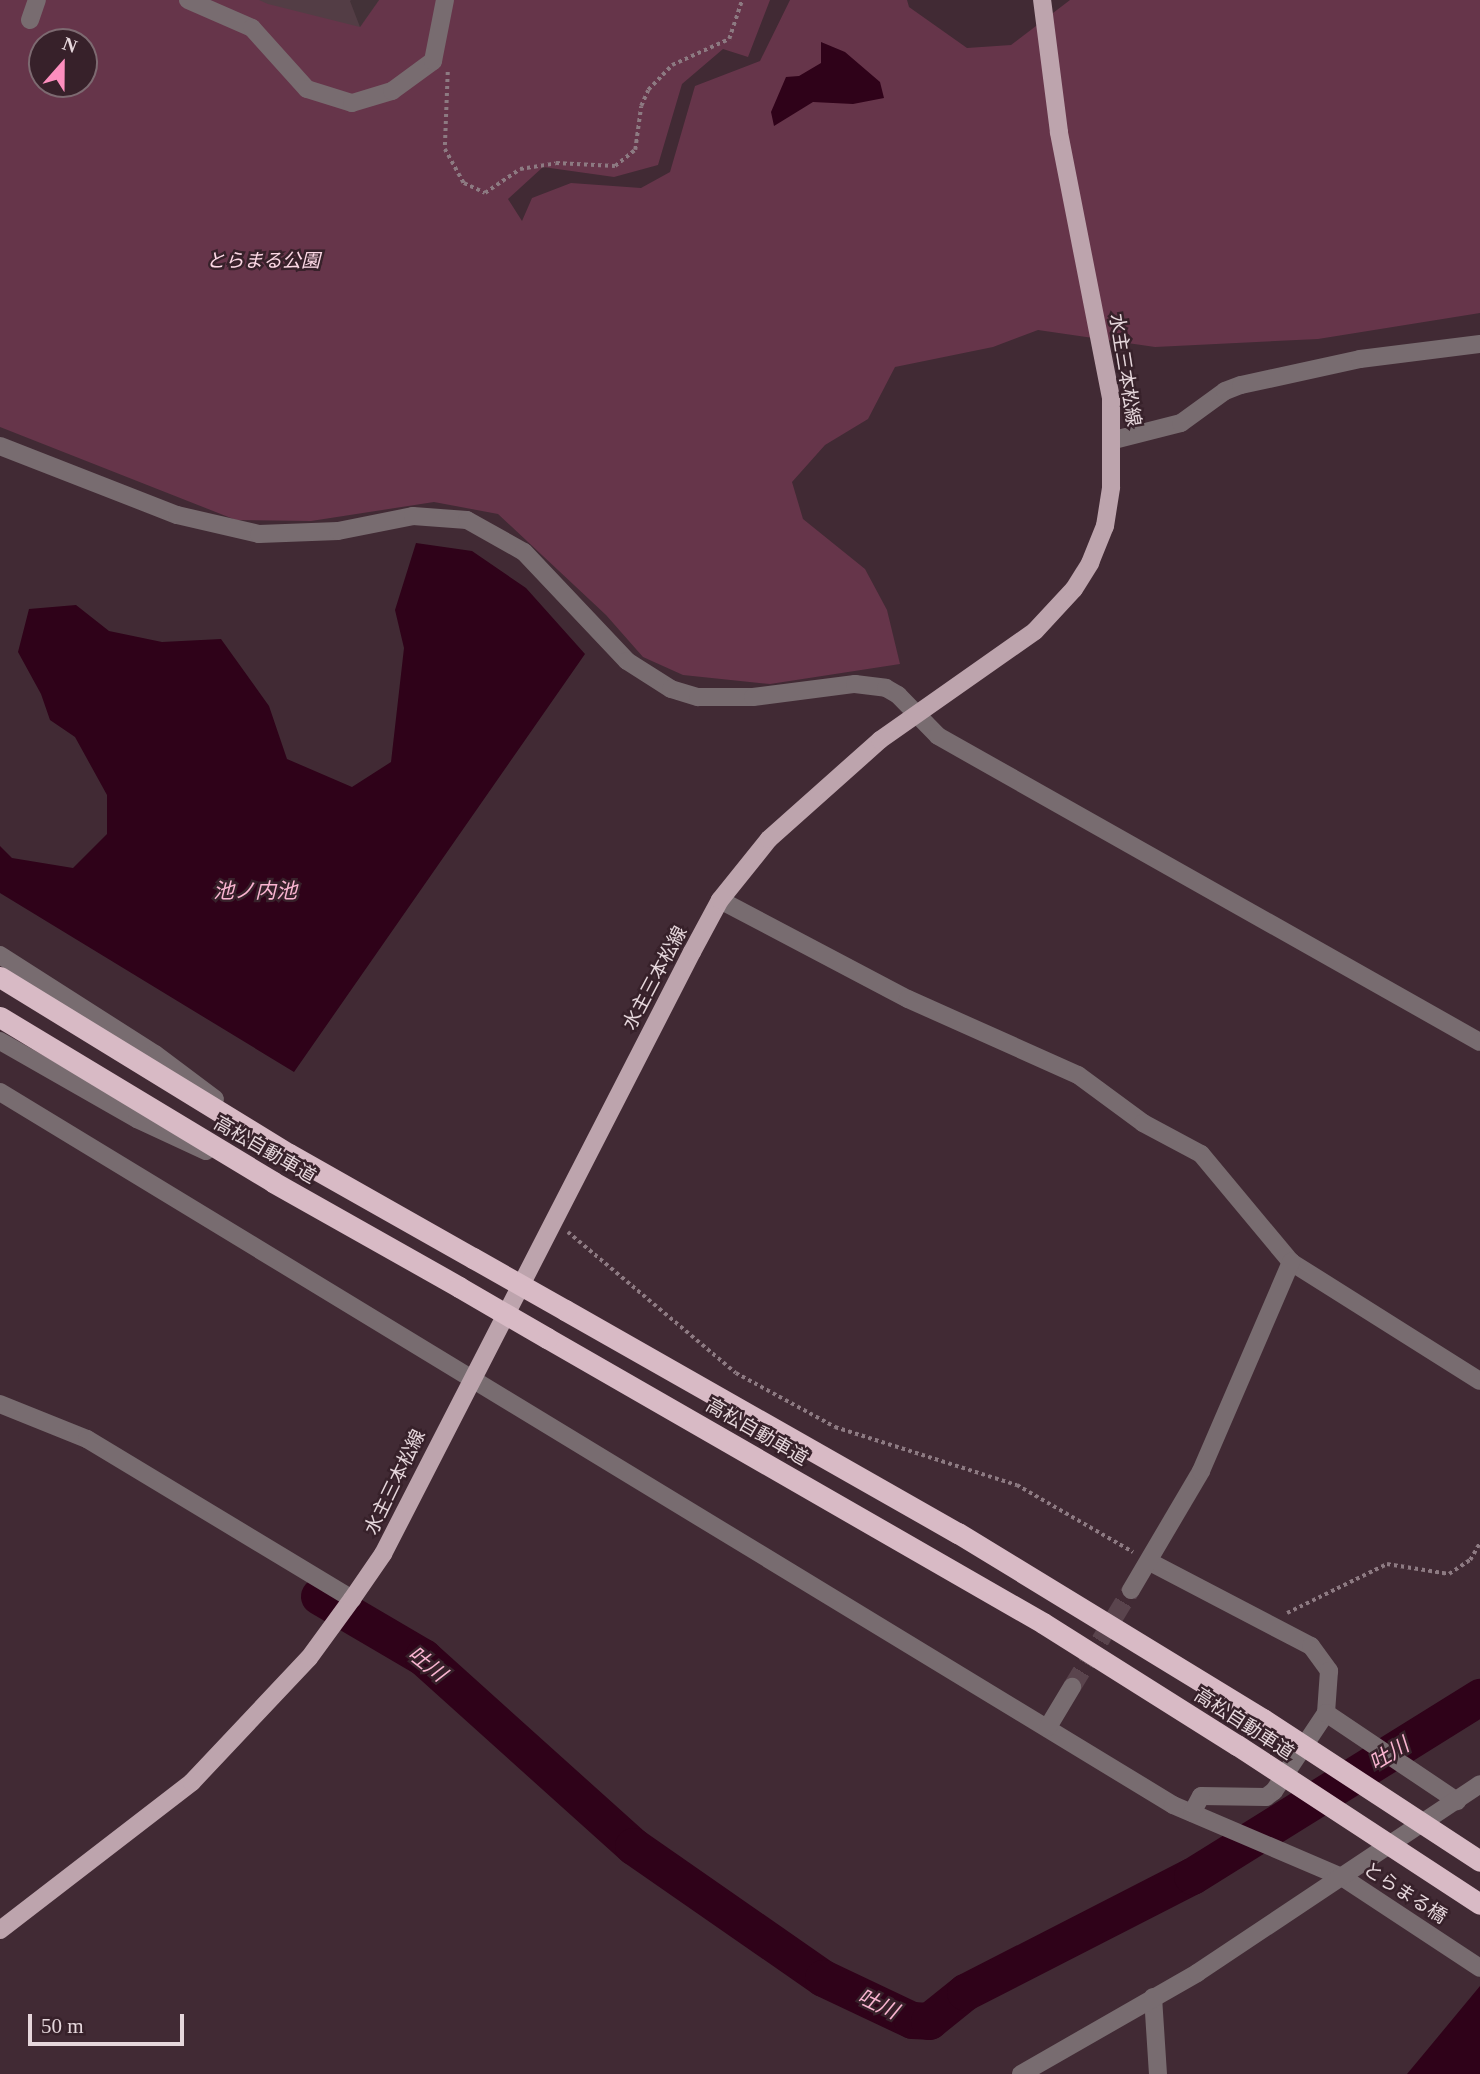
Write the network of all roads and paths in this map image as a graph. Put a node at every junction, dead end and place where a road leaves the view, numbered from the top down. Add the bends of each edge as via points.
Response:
1 (37, 0) edge
2 (188, 0) edge
3 (445, 0) edge
4 (742, 0) edge
5 (1042, 0) edge
6 (30, 20) dead end
7 (433, 61) junction
8 (1480, 344) edge
9 (1114, 440) junction
10 (0, 446) edge
11 (918, 716) junction
12 (720, 900) junction
13 (0, 955) edge
14 (0, 977) edge
15 (0, 1017) edge
16 (0, 1041) edge
17 (1480, 1042) edge
18 (0, 1093) edge
19 (289, 1154) junction
20 (273, 1182) junction
21 (553, 1219) junction
22 (1291, 1262) junction
23 (471, 1377) junction
24 (1480, 1381) edge
25 (0, 1404) edge
26 (1480, 1543) edge
27 (1150, 1562) junction
28 (1131, 1590) tunnel mouth
29 (352, 1599) junction
30 (1266, 1623) junction
31 (1072, 1687) tunnel mouth
32 (1326, 1713) junction
33 (1048, 1727) junction
34 (1480, 1784) edge
35 (1457, 1801) junction
36 (1192, 1813) junction
37 (1480, 1861) edge
38 (1342, 1877) junction
39 (1480, 1904) edge
40 (0, 1930) edge
41 (1480, 1968) edge
42 (1153, 1997) junction
43 (1021, 2074) edge
44 (1158, 2074) edge

1 - 6 street
2 - 7 street via 253,27 307,89 352,103 392,91
3 - 7 street
4 - 7 path via 729,39 672,65 649,90 641,106 635,150 615,166 556,163 520,169 485,193 464,183 445,149 448,71
5 - 9 main road, 水主三本松線 via 1059,132 1111,398
8 - 9 street via 1360,359 1241,385 1181,423
9 - 11 main road, 水主三本松線 via 1105,526 1073,589 1035,631
10 - 11 street via 177,515 259,534 338,531 413,516 467,520 524,552 627,661 671,689 724,698 872,686 898,695
11 - 12 main road, 水主三本松線 via 822,787 769,839
11 - 17 street via 938,736
12 - 21 main road, 水主三本松線
12 - 22 street via 908,999 1078,1074 1143,1123 1201,1154
13 - 19 street via 155,1054
14 - 19 highway, 高松自動車道
15 - 20 highway, 高松自動車道
16 - 20 street via 137,1119
18 - 23 street, とらまる橋
19 - 37 highway, 高松自動車道, bridge via 958,1533 1263,1719
20 - 39 highway, 高松自動車道, bridge via 1043,1623
21 - 23 main road, 水主三本松線
21 - 27 path via 736,1373 835,1427 1017,1485
22 - 24 street
22 - 27 street via 1201,1471
23 - 29 main road, 水主三本松線 via 383,1554
23 - 33 street, とらまる橋
25 - 29 street via 87,1439
26 - 30 path via 1470,1560 1449,1574 1387,1564
27 - 28 street
27 - 30 street
29 - 40 main road, 水主三本松線 via 309,1658 192,1782
30 - 32 street via 1311,1646 1329,1671
31 - 33 street
32 - 35 street
32 - 36 street via 1266,1797 1201,1796
33 - 36 street, とらまる橋
34 - 35 street
35 - 38 street
36 - 38 street, とらまる橋
38 - 41 street, とらまる橋
38 - 42 street
42 - 43 street via 1077,2046
42 - 44 street

